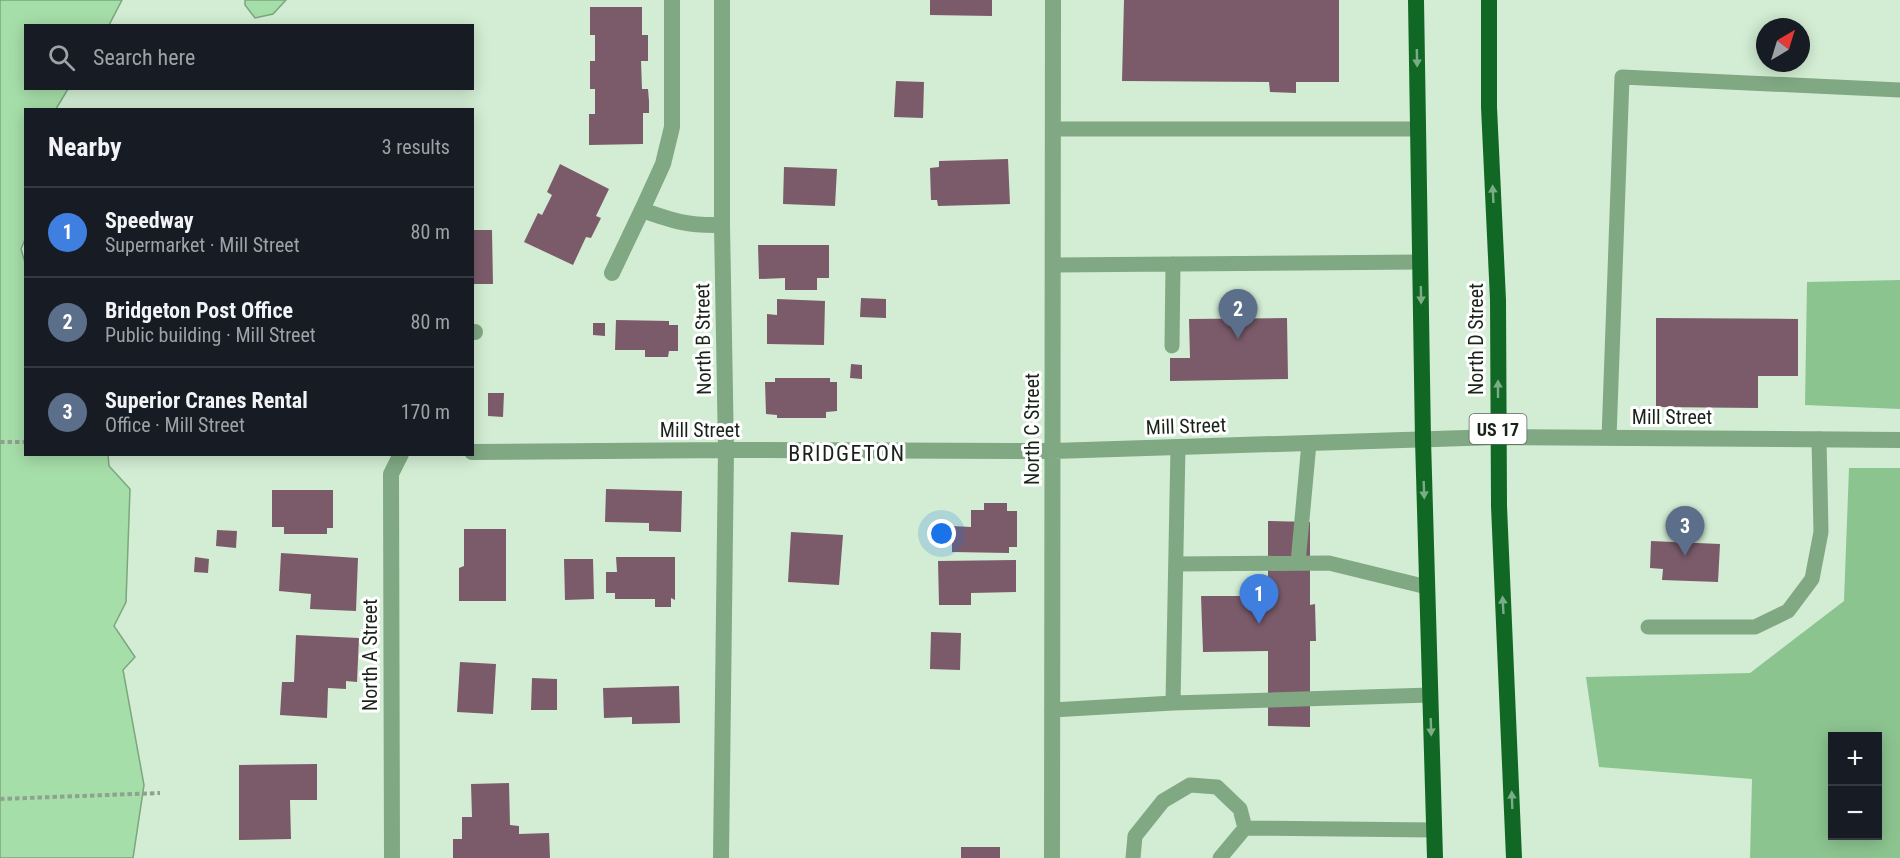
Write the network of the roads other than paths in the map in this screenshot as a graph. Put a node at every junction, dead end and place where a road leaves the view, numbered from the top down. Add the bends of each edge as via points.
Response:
1 (672, 0) edge
2 (722, 0) edge
3 (1053, 0) edge
4 (1416, 0) edge
5 (1489, 0) edge
6 (1900, 90) edge
7 (1053, 129) junction
8 (1418, 129) junction
9 (642, 210) junction
10 (722, 225) junction
11 (1420, 262) junction
12 (1173, 264) junction
13 (1053, 265) junction
14 (612, 273) dead end
15 (1172, 346) dead end
16 (1497, 437) junction
17 (1610, 438) junction
18 (1819, 439) junction
19 (1423, 440) junction
20 (1900, 440) edge
21 (1309, 443) junction
22 (1178, 447) junction
23 (726, 450) junction
24 (1053, 451) junction
25 (474, 452) edge
26 (400, 456) edge
27 (1298, 563) junction
28 (1176, 564) junction
29 (1427, 587) junction
30 (1648, 627) dead end
31 (1430, 695) junction
32 (1173, 703) junction
33 (1053, 710) junction
34 (1245, 828) junction
35 (1434, 830) junction
36 (392, 858) edge
37 (721, 858) edge
38 (1052, 858) edge
39 (1133, 858) edge
40 (1220, 858) edge
41 (1435, 858) edge
42 (1514, 858) edge

1 - 9 street via 672,127 663,164
2 - 10 street, North B Street
3 - 7 street, North C Street
4 -> 8 highway
16 -> 5 highway, North D Street / US 17 via 1498,300 1489,107
6 - 17 lane via 1622,77
7 - 8 lane
7 - 13 street, North C Street
8 - 11 highway
9 - 10 street via 695,226
9 - 14 street
10 - 23 street, North B Street
11 - 12 lane
11 -> 19 highway
12 - 13 lane
12 - 15 lane
13 - 24 street, North C Street
16 - 17 street, Mill Street
16 - 19 street, Mill Street
42 -> 16 highway, North D Street / US 17
17 - 18 street, Mill Street
18 - 20 street, Mill Street
18 - 30 lane via 1821,532 1812,579 1788,611 1755,627
19 - 21 street, Mill Street
19 -> 29 highway
21 - 22 street, Mill Street
21 - 27 lane
22 - 24 street, Mill Street
22 - 28 lane
23 - 24 street, Mill Street
23 - 25 street, Mill Street
23 - 37 street, North B Street
24 - 33 street, North C Street
26 - 36 street, North A Street via 391,474
27 - 28 lane
27 - 29 lane via 1329,563
28 - 32 lane
29 - 31 highway
31 - 32 lane
31 -> 35 highway
32 - 33 lane
33 - 38 street, North C Street
34 - 35 lane
34 - 39 lane via 1240,809 1217,787 1190,785 1163,801 1135,837
34 - 40 lane
35 - 41 highway

